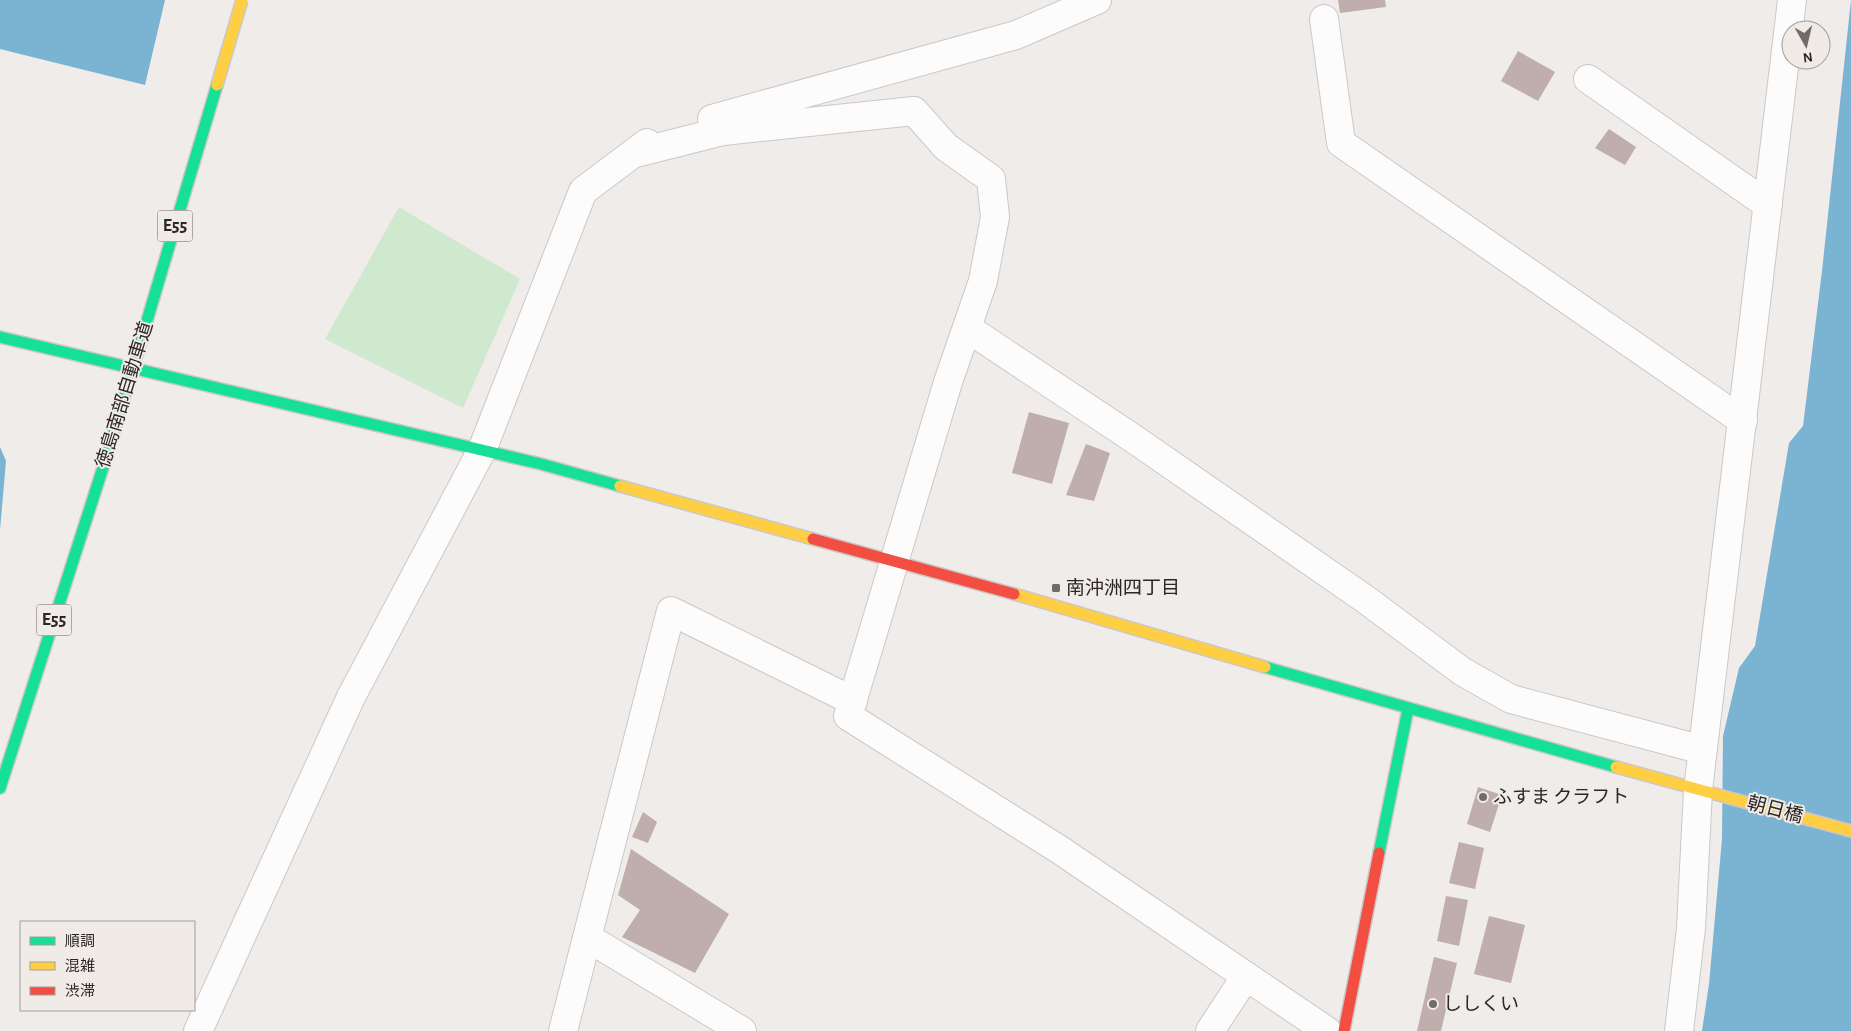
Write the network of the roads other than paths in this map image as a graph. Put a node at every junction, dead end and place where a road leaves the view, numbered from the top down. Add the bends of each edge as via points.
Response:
1 (242, 0) edge
2 (1097, 0) edge
3 (1792, 0) edge
4 (1324, 19) dead end
5 (1588, 79) dead end
6 (632, 154) junction
7 (1768, 206) junction
8 (967, 328) junction
9 (0, 336) edge
10 (1743, 420) junction
11 (482, 450) junction
12 (894, 561) junction
13 (853, 701) junction
14 (1408, 709) junction
15 (1703, 750) junction
16 (0, 788) edge
17 (1698, 790) junction
18 (1851, 832) edge
19 (588, 938) junction
20 (1246, 976) junction
21 (1342, 1030) edge
22 (198, 1031) edge
23 (563, 1031) edge
24 (742, 1031) edge
25 (1210, 1031) edge
26 (1679, 1031) edge

1 - 16 main road, 徳島南部自動車道 / E55, bridge via 108,452
2 - 6 street via 1016,36 662,132
3 - 7 street
4 - 10 street via 1341,143
5 - 7 street
6 - 8 street via 722,131 914,111 946,147 991,179 995,217 984,281
6 - 11 street via 583,191
7 - 10 street
8 - 12 street
8 - 15 street via 1366,599 1463,672 1511,699
9 - 11 main road, 朝日橋
10 - 15 street
11 - 12 main road, 朝日橋 via 551,466
11 - 22 street via 351,697
12 - 13 street
12 - 14 main road, 朝日橋 via 1088,614
13 - 19 street via 671,611
13 - 20 street via 848,716 1060,850
14 - 17 main road, 朝日橋
14 - 21 main road
15 - 17 street
17 - 18 main road, 朝日橋
17 - 26 street via 1690,928
19 - 23 street
19 - 24 street
20 - 21 street
20 - 25 street

